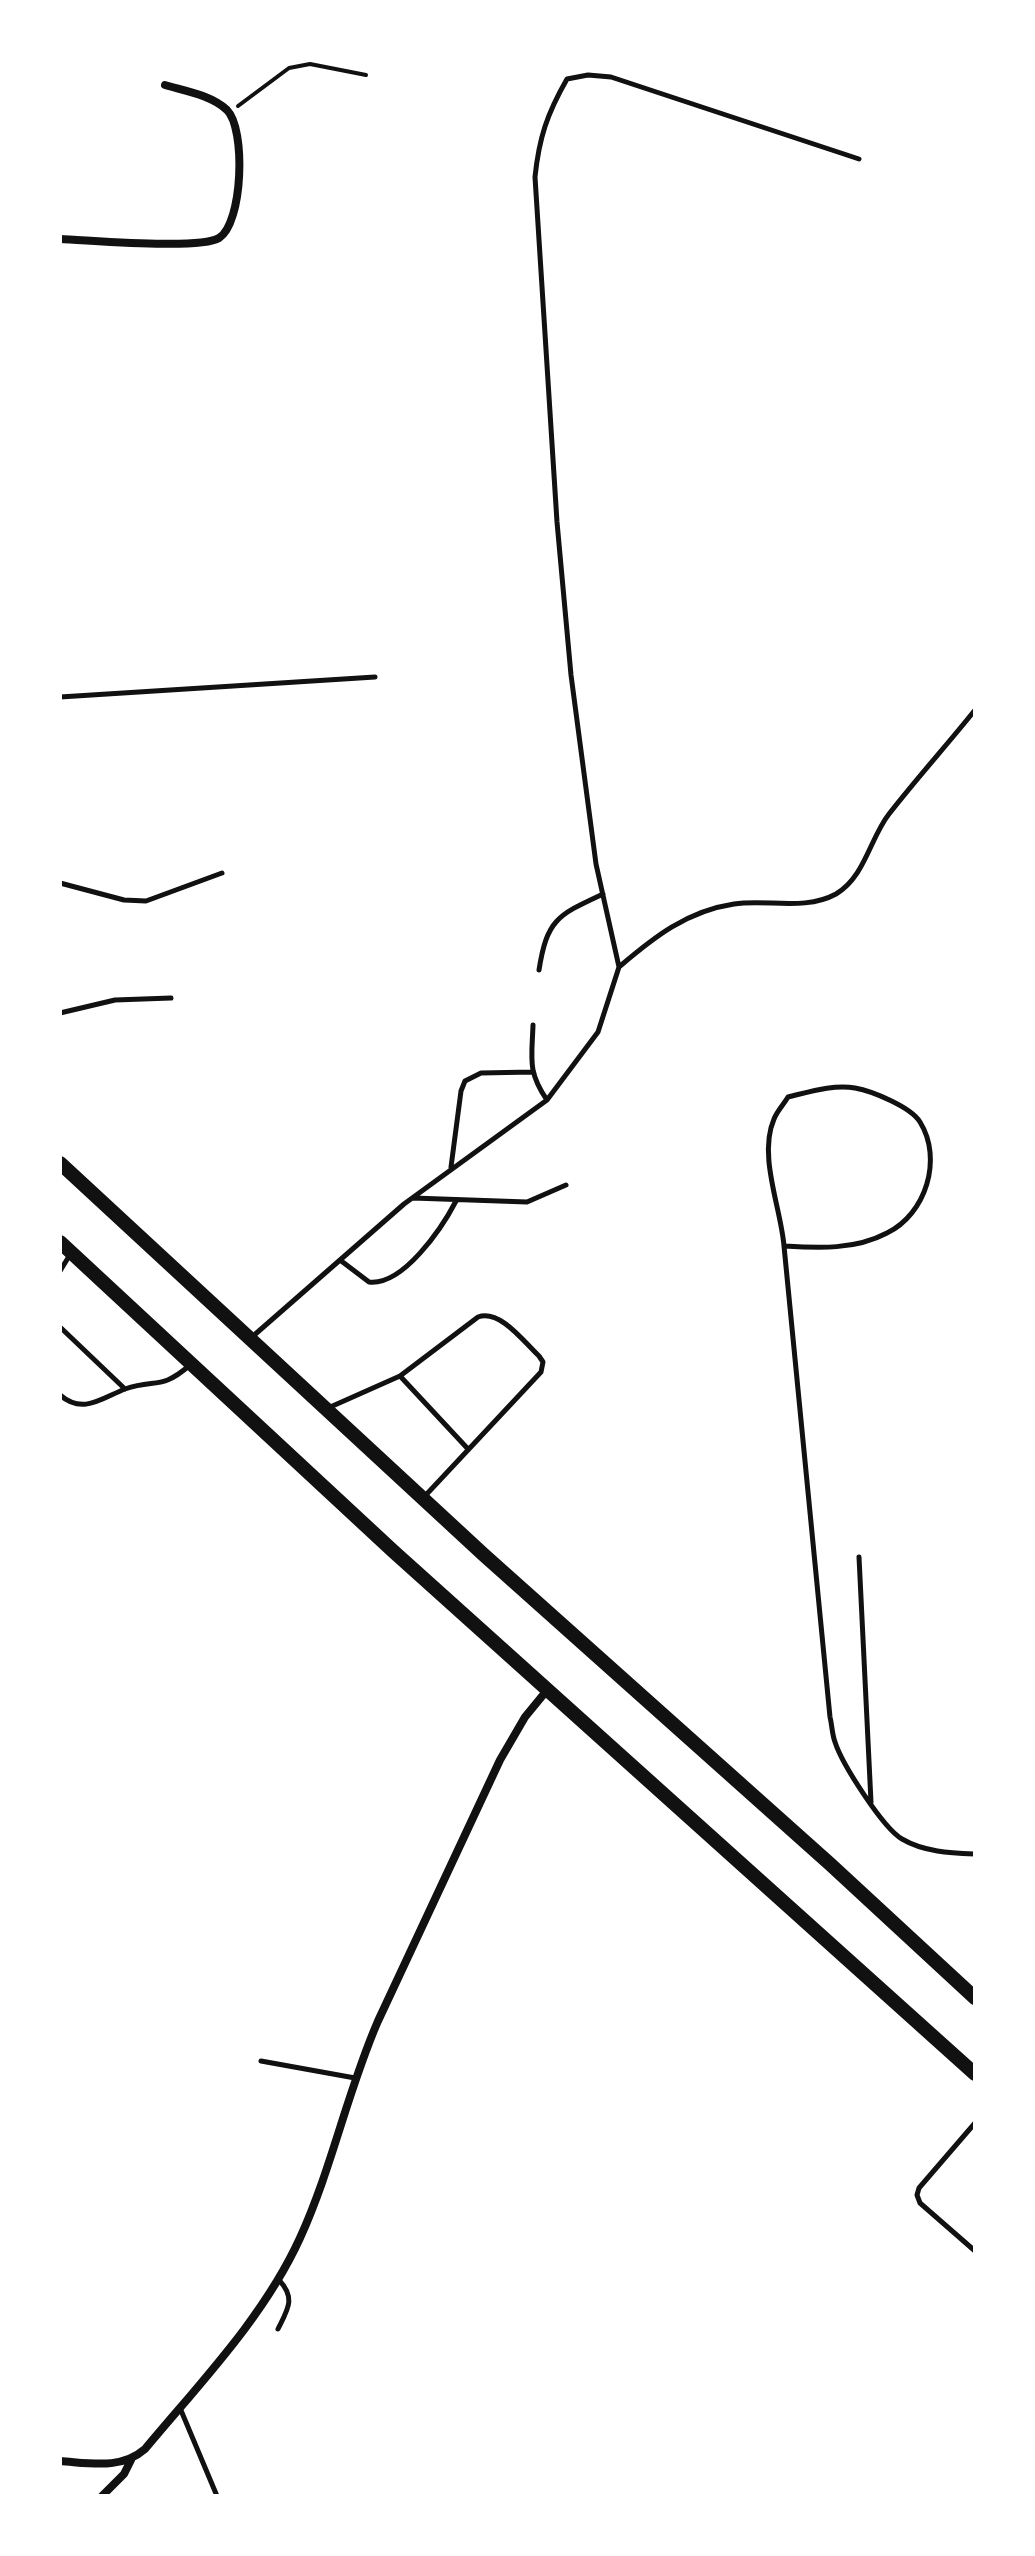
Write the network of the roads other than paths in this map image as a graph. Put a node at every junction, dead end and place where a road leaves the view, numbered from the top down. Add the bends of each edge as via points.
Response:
1 (165, 85) dead end
2 (859, 159) dead end
3 (60, 239) edge
4 (375, 677) dead end
5 (60, 697) edge
6 (975, 710) edge
7 (222, 873) dead end
8 (60, 883) edge
9 (603, 894) junction
10 (619, 967) junction
11 (539, 970) dead end
12 (171, 998) dead end
13 (60, 1013) edge
14 (533, 1025) dead end
15 (532, 1072) junction
16 (547, 1100) junction
17 (60, 1163) edge
18 (451, 1168) junction
19 (566, 1185) dead end
20 (412, 1198) junction
21 (456, 1201) junction
22 (784, 1246) junction
23 (66, 1247) edge
24 (340, 1260) junction
25 (60, 1271) edge
26 (60, 1327) edge
27 (252, 1337) junction
28 (192, 1363) junction
29 (400, 1376) junction
30 (125, 1389) junction
31 (60, 1395) edge
32 (326, 1409) junction
33 (468, 1449) junction
34 (423, 1497) junction
35 (859, 1557) dead end
36 (548, 1689) junction
37 (871, 1803) junction
38 (975, 1854) edge
39 (975, 1998) edge
40 (261, 2061) dead end
41 (975, 2074) edge
42 (355, 2078) junction
43 (975, 2123) edge
44 (975, 2251) edge
45 (278, 2279) junction
46 (278, 2329) dead end
47 (180, 2407) junction
48 (131, 2460) junction
49 (60, 2461) edge
50 (102, 2496) edge
51 (217, 2496) edge

1 - 3 street via 218,103 230,113 238,138 237,202 229,228 218,239 190,243
2 - 9 lane via 611,77 588,75 567,79 538,144 535,177 557,522 571,675
4 - 5 lane
6 - 10 lane via 887,816 857,874 838,893 813,902 735,904 690,915
7 - 8 lane via 146,901
9 - 10 lane
9 - 11 lane via 568,911 549,929
10 - 16 lane via 598,1032
12 - 13 lane via 115,1000
14 - 15 lane
15 - 16 lane
15 - 18 lane via 481,1073 465,1081
16 - 18 lane
17 - 27 main road
18 - 20 lane
19 - 21 lane via 527,1202
20 - 21 lane
20 - 24 lane
21 - 24 lane via 437,1234 387,1281 369,1282
22 - 22 lane via 769,1151 773,1120 788,1097 854,1087 893,1101 919,1120 929,1145 929,1182 912,1216 857,1245
22 - 37 lane via 834,1740
23 - 25 lane
23 - 28 main road
24 - 27 lane
26 - 30 lane
27 - 32 main road
28 - 30 lane via 174,1379
28 - 36 main road
29 - 32 lane
29 - 33 lane
29 - 33 lane via 485,1315 495,1317 539,1356 541,1372
30 - 31 lane via 95,1404 68,1402
32 - 34 main road
33 - 34 lane
34 - 39 main road
35 - 37 lane
36 - 41 main road
36 - 42 street via 519,1726 494,1773
37 - 38 lane via 901,1839 939,1852
40 - 42 lane
42 - 45 street via 317,2196
43 - 44 lane via 917,2195
45 - 46 lane via 291,2301
45 - 47 street
47 - 48 street
47 - 51 lane
48 - 49 street
48 - 50 street

